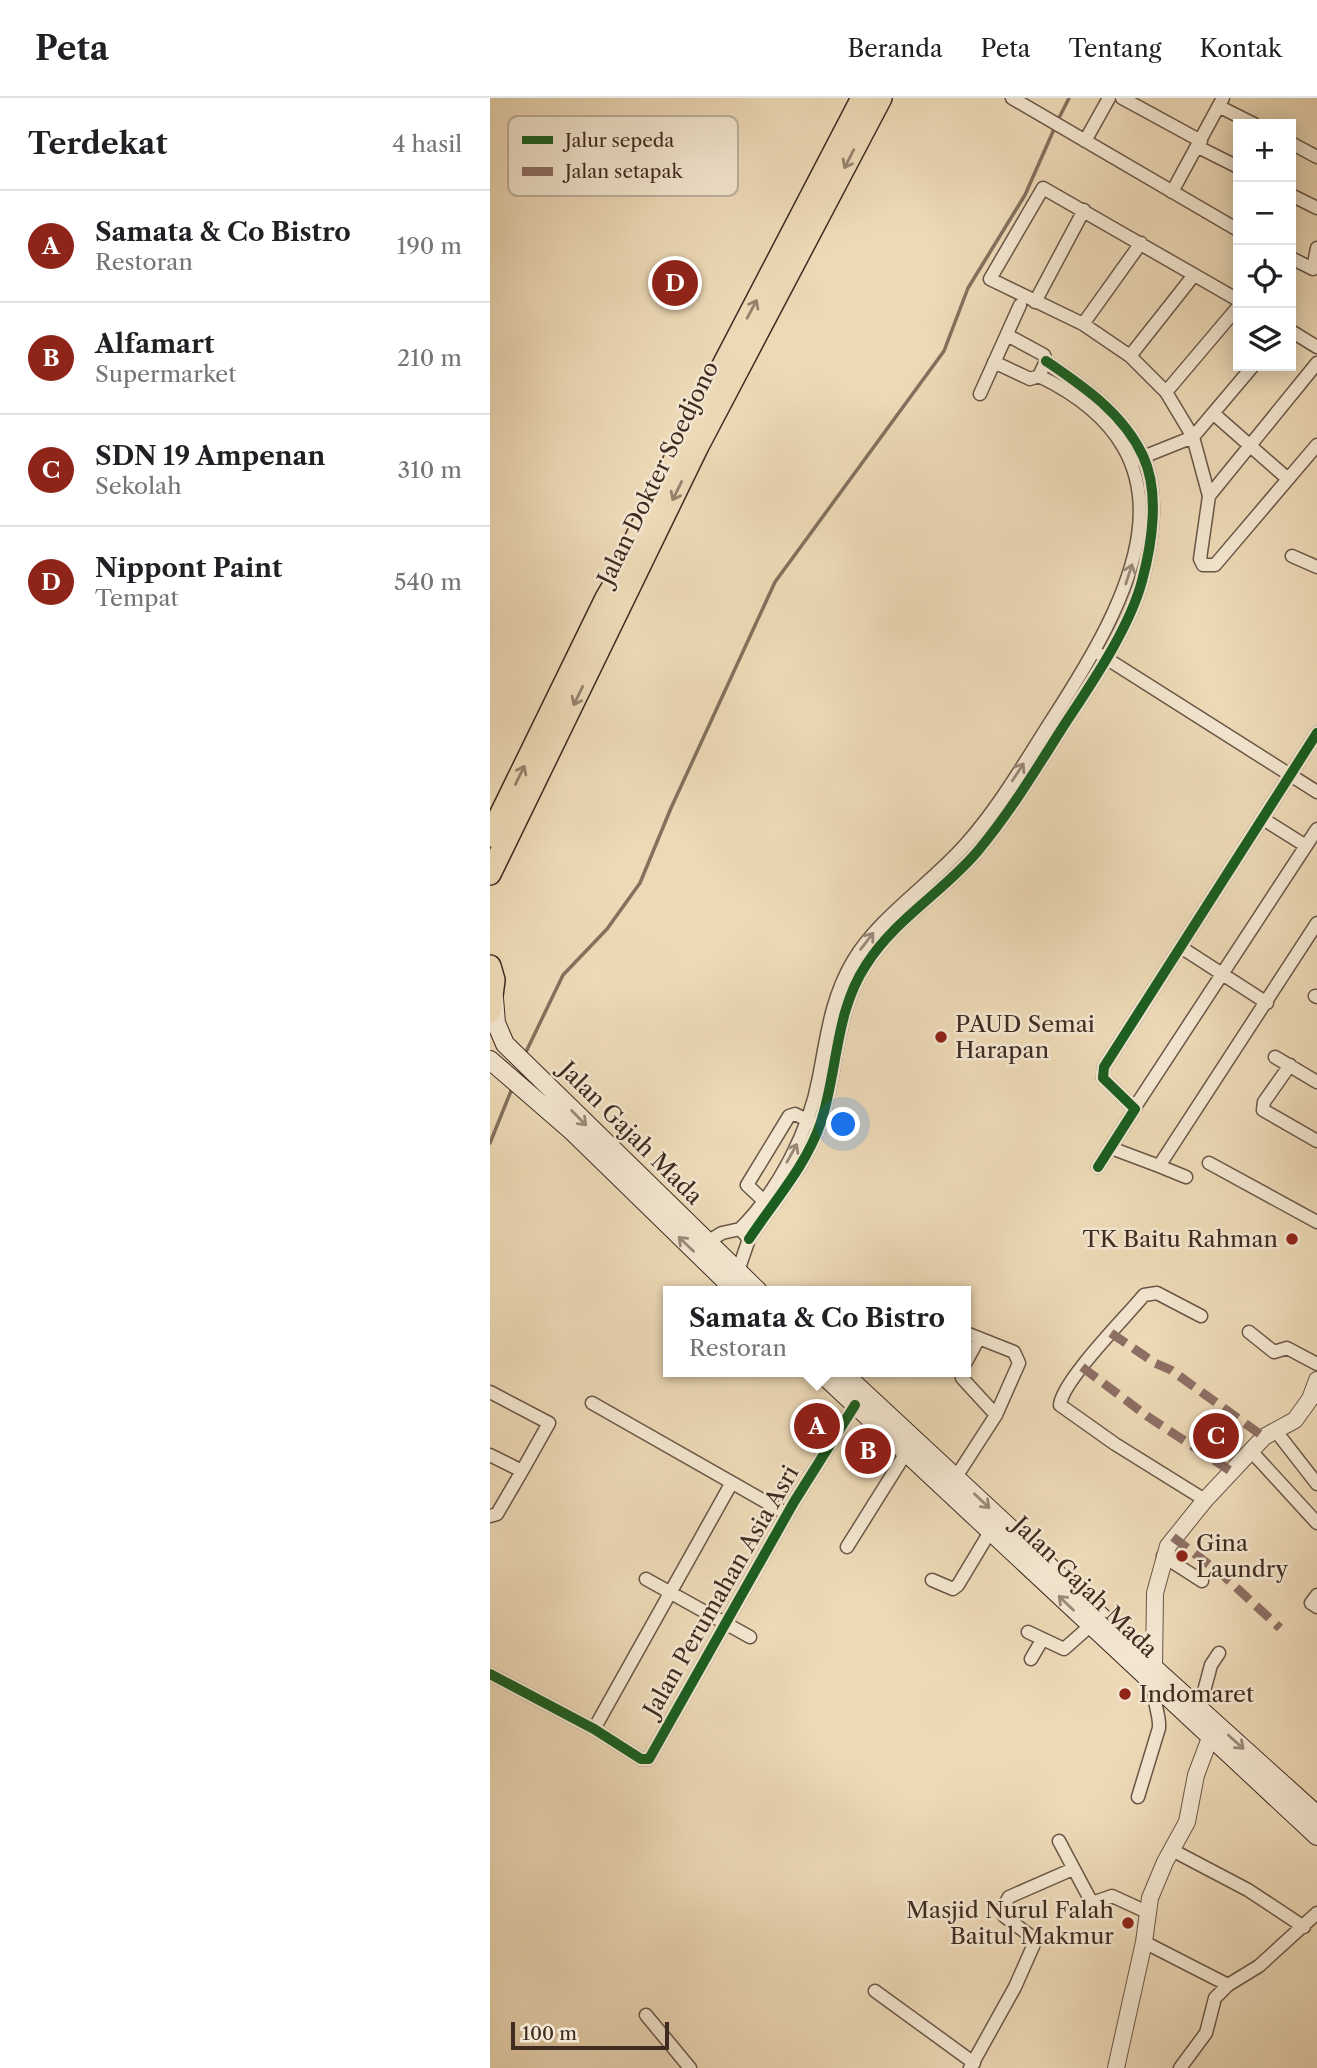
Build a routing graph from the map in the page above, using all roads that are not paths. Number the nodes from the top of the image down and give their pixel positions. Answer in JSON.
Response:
{"nodes":[{"id":1,"x":862,"y":98,"type":"edge"},
{"id":2,"x":881,"y":98,"type":"edge"},
{"id":3,"x":1013,"y":98,"type":"edge"},
{"id":4,"x":1109,"y":98,"type":"edge"},
{"id":5,"x":1122,"y":98,"type":"edge"},
{"id":6,"x":1222,"y":102,"type":"edge"},
{"id":7,"x":1247,"y":119,"type":"edge"},
{"id":8,"x":1085,"y":141,"type":"junction"},
{"id":9,"x":1200,"y":144,"type":"junction"},
{"id":10,"x":1296,"y":146,"type":"edge"},
{"id":11,"x":1317,"y":157,"type":"edge"},
{"id":12,"x":1233,"y":164,"type":"edge"},
{"id":13,"x":829,"y":181,"type":"junction"},
{"id":14,"x":1172,"y":192,"type":"junction"},
{"id":15,"x":1296,"y":198,"type":"edge"},
{"id":16,"x":1317,"y":208,"type":"edge"},
{"id":17,"x":1084,"y":210,"type":"junction"},
{"id":18,"x":1233,"y":227,"type":"edge"},
{"id":19,"x":1141,"y":243,"type":"junction"},
{"id":20,"x":1317,"y":248,"type":"edge"},
{"id":21,"x":1296,"y":260,"type":"edge"},
{"id":22,"x":1194,"y":275,"type":"junction"},
{"id":23,"x":1233,"y":297,"type":"edge"},
{"id":24,"x":1035,"y":302,"type":"junction"},
{"id":25,"x":1020,"y":305,"type":"dead end"},
{"id":26,"x":1237,"y":308,"type":"edge"},
{"id":27,"x":1083,"y":324,"type":"junction"},
{"id":28,"x":1296,"y":334,"type":"edge"},
{"id":29,"x":1007,"y":335,"type":"junction"},
{"id":30,"x":1317,"y":347,"type":"edge"},
{"id":31,"x":1130,"y":356,"type":"junction"},
{"id":32,"x":1046,"y":361,"type":"junction"},
{"id":33,"x":994,"y":362,"type":"junction"},
{"id":34,"x":1317,"y":363,"type":"edge"},
{"id":35,"x":1249,"y":371,"type":"edge"},
{"id":36,"x":1040,"y":376,"type":"junction"},
{"id":37,"x":1166,"y":393,"type":"junction"},
{"id":38,"x":980,"y":394,"type":"dead end"},
{"id":39,"x":1214,"y":414,"type":"junction"},
{"id":40,"x":1193,"y":437,"type":"junction"},
{"id":41,"x":690,"y":444,"type":"junction"},
{"id":42,"x":1317,"y":445,"type":"edge"},
{"id":43,"x":1251,"y":447,"type":"junction"},
{"id":44,"x":1137,"y":459,"type":"junction"},
{"id":45,"x":1288,"y":479,"type":"junction"},
{"id":46,"x":1209,"y":496,"type":"junction"},
{"id":47,"x":1292,"y":556,"type":"dead end"},
{"id":48,"x":1316,"y":562,"type":"edge"},
{"id":49,"x":1094,"y":651,"type":"junction"},
{"id":50,"x":1106,"y":658,"type":"junction"},
{"id":51,"x":1317,"y":733,"type":"edge"},
{"id":52,"x":1291,"y":774,"type":"junction"},
{"id":53,"x":1317,"y":792,"type":"edge"},
{"id":54,"x":994,"y":819,"type":"junction"},
{"id":55,"x":1263,"y":819,"type":"junction"},
{"id":56,"x":1317,"y":830,"type":"edge"},
{"id":57,"x":490,"y":836,"type":"edge"},
{"id":58,"x":1306,"y":846,"type":"junction"},
{"id":59,"x":490,"y":874,"type":"edge"},
{"id":60,"x":1317,"y":923,"type":"edge"},
{"id":61,"x":1182,"y":947,"type":"junction"},
{"id":62,"x":490,"y":966,"type":"edge"},
{"id":63,"x":1223,"y":974,"type":"junction"},
{"id":64,"x":1266,"y":1003,"type":"junction"},
{"id":65,"x":492,"y":1005,"type":"edge"},
{"id":66,"x":1275,"y":1057,"type":"dead end"},
{"id":67,"x":490,"y":1060,"type":"edge"},
{"id":68,"x":1290,"y":1065,"type":"junction"},
{"id":69,"x":1317,"y":1082,"type":"edge"},
{"id":70,"x":1135,"y":1107,"type":"junction"},
{"id":71,"x":813,"y":1123,"type":"junction"},
{"id":72,"x":1317,"y":1141,"type":"edge"},
{"id":73,"x":1111,"y":1148,"type":"junction"},
{"id":74,"x":1209,"y":1163,"type":"dead end"},
{"id":75,"x":760,"y":1164,"type":"junction"},
{"id":76,"x":1159,"y":1166,"type":"junction"},
{"id":77,"x":1098,"y":1167,"type":"dead end"},
{"id":78,"x":778,"y":1175,"type":"junction"},
{"id":79,"x":1186,"y":1177,"type":"dead end"},
{"id":80,"x":763,"y":1200,"type":"junction"},
{"id":81,"x":1317,"y":1222,"type":"edge"},
{"id":82,"x":745,"y":1234,"type":"junction"},
{"id":83,"x":707,"y":1242,"type":"junction"},
{"id":84,"x":725,"y":1267,"type":"junction"},
{"id":85,"x":734,"y":1286,"type":"edge"},
{"id":86,"x":751,"y":1286,"type":"edge"},
{"id":87,"x":1201,"y":1316,"type":"dead end"},
{"id":88,"x":1249,"y":1332,"type":"dead end"},
{"id":89,"x":971,"y":1335,"type":"edge"},
{"id":90,"x":979,"y":1338,"type":"junction"},
{"id":91,"x":971,"y":1353,"type":"edge"},
{"id":92,"x":1317,"y":1364,"type":"edge"},
{"id":93,"x":825,"y":1377,"type":"edge"},
{"id":94,"x":847,"y":1377,"type":"edge"},
{"id":95,"x":962,"y":1377,"type":"edge"},
{"id":96,"x":1317,"y":1380,"type":"edge"},
{"id":97,"x":490,"y":1392,"type":"edge"},
{"id":98,"x":592,"y":1403,"type":"dead end"},
{"id":99,"x":855,"y":1405,"type":"junction"},
{"id":100,"x":996,"y":1415,"type":"junction"},
{"id":101,"x":1275,"y":1430,"type":"junction"},
{"id":102,"x":915,"y":1439,"type":"junction"},
{"id":103,"x":1251,"y":1451,"type":"junction"},
{"id":104,"x":905,"y":1454,"type":"junction"},
{"id":105,"x":490,"y":1455,"type":"edge"},
{"id":106,"x":522,"y":1471,"type":"junction"},
{"id":107,"x":956,"y":1477,"type":"junction"},
{"id":108,"x":732,"y":1484,"type":"junction"},
{"id":109,"x":1317,"y":1484,"type":"edge"},
{"id":110,"x":1205,"y":1500,"type":"junction"},
{"id":111,"x":787,"y":1514,"type":"junction"},
{"id":112,"x":490,"y":1516,"type":"edge"},
{"id":113,"x":1317,"y":1523,"type":"edge"},
{"id":114,"x":991,"y":1530,"type":"junction"},
{"id":115,"x":847,"y":1547,"type":"dead end"},
{"id":116,"x":1163,"y":1556,"type":"junction"},
{"id":117,"x":646,"y":1578,"type":"dead end"},
{"id":118,"x":932,"y":1580,"type":"dead end"},
{"id":119,"x":1202,"y":1581,"type":"dead end"},
{"id":120,"x":672,"y":1592,"type":"junction"},
{"id":121,"x":1317,"y":1595,"type":"edge"},
{"id":122,"x":1317,"y":1607,"type":"edge"},
{"id":123,"x":724,"y":1624,"type":"junction"},
{"id":124,"x":1101,"y":1630,"type":"junction"},
{"id":125,"x":1028,"y":1632,"type":"dead end"},
{"id":126,"x":750,"y":1637,"type":"dead end"},
{"id":127,"x":1042,"y":1640,"type":"junction"},
{"id":128,"x":1219,"y":1653,"type":"dead end"},
{"id":129,"x":1031,"y":1659,"type":"dead end"},
{"id":130,"x":1154,"y":1668,"type":"junction"},
{"id":131,"x":490,"y":1674,"type":"edge"},
{"id":132,"x":1155,"y":1687,"type":"junction"},
{"id":133,"x":1199,"y":1710,"type":"junction"},
{"id":134,"x":594,"y":1729,"type":"junction"},
{"id":135,"x":1210,"y":1738,"type":"junction"},
{"id":136,"x":1265,"y":1781,"type":"junction"},
{"id":137,"x":1138,"y":1797,"type":"dead end"},
{"id":138,"x":1317,"y":1815,"type":"edge"},
{"id":139,"x":1317,"y":1836,"type":"edge"},
{"id":140,"x":1059,"y":1841,"type":"dead end"},
{"id":141,"x":1172,"y":1850,"type":"junction"},
{"id":142,"x":1067,"y":1871,"type":"junction"},
{"id":143,"x":1147,"y":1912,"type":"junction"},
{"id":144,"x":1317,"y":1913,"type":"edge"},
{"id":145,"x":1304,"y":1927,"type":"junction"},
{"id":146,"x":1144,"y":1941,"type":"junction"},
{"id":147,"x":1228,"y":1985,"type":"junction"},
{"id":148,"x":875,"y":1991,"type":"dead end"},
{"id":149,"x":646,"y":2015,"type":"dead end"},
{"id":150,"x":972,"y":2065,"type":"edge"},
{"id":151,"x":1117,"y":2067,"type":"edge"},
{"id":152,"x":690,"y":2068,"type":"edge"},
{"id":153,"x":1180,"y":2068,"type":"edge"}],
"edges":[{"from":1,"to":13,"type":"highway","name":"Jalan Dokter Soedjono"},
{"from":2,"to":13,"type":"highway","name":"Jalan Dokter Soedjono","one_way":true},
{"from":3,"to":8,"type":"street"},
{"from":4,"to":8,"type":"street"},
{"from":5,"to":9,"type":"street"},
{"from":6,"to":7,"type":"street"},
{"from":6,"to":9,"type":"street"},
{"from":8,"to":14,"type":"street"},
{"from":9,"to":12,"type":"street"},
{"from":9,"to":14,"type":"street"},
{"from":10,"to":11,"type":"street"},
{"from":13,"to":41,"type":"highway","name":"Jalan Dokter Soedjono"},
{"from":14,"to":18,"type":"street"},
{"from":15,"to":16,"type":"street"},
{"from":17,"to":19,"type":"street"},
{"from":17,"to":24,"type":"street"},
{"from":17,"to":24,"type":"street"},
{"from":19,"to":22,"type":"street"},
{"from":19,"to":27,"type":"street"},
{"from":20,"to":21,"type":"street"},
{"from":22,"to":23,"type":"street"},
{"from":22,"to":31,"type":"street"},
{"from":24,"to":27,"type":"street"},
{"from":25,"to":29,"type":"street"},
{"from":26,"to":37,"type":"street"},
{"from":27,"to":31,"type":"street"},
{"from":28,"to":30,"type":"street"},
{"from":29,"to":32,"type":"street"},
{"from":29,"to":33,"type":"street"},
{"from":31,"to":37,"type":"street"},
{"from":32,"to":36,"type":"street"},
{"from":32,"to":44,"type":"street"},
{"from":33,"to":36,"type":"street"},
{"from":33,"to":38,"type":"street"},
{"from":34,"to":43,"type":"street"},
{"from":35,"to":39,"type":"street"},
{"from":36,"to":44,"type":"street"},
{"from":37,"to":40,"type":"street"},
{"from":39,"to":40,"type":"street"},
{"from":39,"to":43,"type":"street"},
{"from":40,"to":44,"type":"street"},
{"from":40,"to":46,"type":"street"},
{"from":57,"to":41,"type":"highway","name":"Jalan Dokter Soedjono","one_way":true},
{"from":41,"to":59,"type":"highway","name":"Jalan Dokter Soedjono","one_way":true},
{"from":42,"to":45,"type":"street"},
{"from":43,"to":45,"type":"street"},
{"from":43,"to":46,"type":"street"},
{"from":49,"to":44,"type":"street","one_way":true},
{"from":44,"to":50,"type":"street"},
{"from":45,"to":46,"type":"street"},
{"from":47,"to":48,"type":"street"},
{"from":49,"to":50,"type":"street"},
{"from":54,"to":49,"type":"street","one_way":true},
{"from":50,"to":52,"type":"street"},
{"from":50,"to":54,"type":"street"},
{"from":51,"to":52,"type":"street"},
{"from":52,"to":53,"type":"street"},
{"from":52,"to":55,"type":"street"},
{"from":54,"to":71,"type":"street"},
{"from":55,"to":58,"type":"street"},
{"from":55,"to":61,"type":"street"},
{"from":56,"to":58,"type":"street"},
{"from":58,"to":63,"type":"street"},
{"from":60,"to":64,"type":"street"},
{"from":61,"to":63,"type":"street"},
{"from":61,"to":70,"type":"street"},
{"from":62,"to":65,"type":"highway"},
{"from":63,"to":64,"type":"street"},
{"from":63,"to":70,"type":"street"},
{"from":64,"to":76,"type":"street"},
{"from":65,"to":83,"type":"main road","name":"Jalan Gajah Mada","one_way":true},
{"from":66,"to":68,"type":"street"},
{"from":84,"to":67,"type":"main road","name":"Jalan Gajah Mada","one_way":true},
{"from":68,"to":69,"type":"street"},
{"from":68,"to":72,"type":"street"},
{"from":70,"to":73,"type":"street"},
{"from":71,"to":75,"type":"street"},
{"from":78,"to":71,"type":"street","one_way":true},
{"from":71,"to":82,"type":"street"},
{"from":73,"to":76,"type":"street"},
{"from":73,"to":77,"type":"street"},
{"from":74,"to":81,"type":"street"},
{"from":75,"to":78,"type":"street"},
{"from":75,"to":80,"type":"street"},
{"from":76,"to":79,"type":"street"},
{"from":78,"to":80,"type":"street"},
{"from":80,"to":82,"type":"street"},
{"from":82,"to":83,"type":"street"},
{"from":82,"to":84,"type":"street"},
{"from":83,"to":84,"type":"main road","name":"Jalan Gajah Mada"},
{"from":84,"to":85,"type":"main road","name":"Jalan Gajah Mada"},
{"from":84,"to":86,"type":"main road","name":"Jalan Gajah Mada"},
{"from":87,"to":110,"type":"street"},
{"from":88,"to":92,"type":"street"},
{"from":89,"to":90,"type":"street"},
{"from":90,"to":91,"type":"street"},
{"from":90,"to":100,"type":"street"},
{"from":93,"to":99,"type":"main road","name":"Jalan Gajah Mada"},
{"from":94,"to":102,"type":"main road","name":"Jalan Gajah Mada"},
{"from":95,"to":100,"type":"street"},
{"from":96,"to":101,"type":"street"},
{"from":97,"to":106,"type":"street"},
{"from":98,"to":108,"type":"street"},
{"from":99,"to":104,"type":"main road","name":"Jalan Gajah Mada"},
{"from":99,"to":111,"type":"street","name":"Jalan Perumahan Asia Asri"},
{"from":100,"to":107,"type":"street"},
{"from":101,"to":103,"type":"street"},
{"from":101,"to":109,"type":"street"},
{"from":102,"to":104,"type":"street"},
{"from":102,"to":107,"type":"main road","name":"Jalan Gajah Mada"},
{"from":103,"to":110,"type":"street"},
{"from":103,"to":113,"type":"street"},
{"from":104,"to":114,"type":"main road","name":"Jalan Gajah Mada"},
{"from":104,"to":115,"type":"street"},
{"from":105,"to":106,"type":"street"},
{"from":106,"to":112,"type":"street"},
{"from":107,"to":124,"type":"main road","name":"Jalan Gajah Mada","one_way":true},
{"from":108,"to":111,"type":"street"},
{"from":108,"to":120,"type":"street","name":"Jalan Perumahan Asia Asri"},
{"from":110,"to":116,"type":"street"},
{"from":111,"to":123,"type":"street","name":"Jalan Perumahan Asia Asri"},
{"from":114,"to":118,"type":"street"},
{"from":124,"to":114,"type":"main road","name":"Jalan Gajah Mada","one_way":true},
{"from":116,"to":119,"type":"street"},
{"from":116,"to":130,"type":"street"},
{"from":117,"to":120,"type":"street"},
{"from":120,"to":123,"type":"street"},
{"from":120,"to":134,"type":"street","name":"Jalan Perumahan Asia Asri"},
{"from":121,"to":122,"type":"street"},
{"from":123,"to":126,"type":"street"},
{"from":123,"to":134,"type":"street","name":"Jalan Perumahan Asia Asri"},
{"from":124,"to":127,"type":"street"},
{"from":124,"to":130,"type":"main road","name":"Jalan Gajah Mada"},
{"from":124,"to":132,"type":"main road","name":"Jalan Gajah Mada"},
{"from":125,"to":127,"type":"street"},
{"from":127,"to":129,"type":"street"},
{"from":128,"to":133,"type":"street"},
{"from":130,"to":133,"type":"main road","name":"Jalan Gajah Mada"},
{"from":131,"to":134,"type":"street"},
{"from":132,"to":135,"type":"main road","name":"Jalan Gajah Mada"},
{"from":132,"to":137,"type":"street"},
{"from":133,"to":136,"type":"main road","name":"Jalan Gajah Mada","one_way":true},
{"from":135,"to":136,"type":"main road","name":"Jalan Gajah Mada"},
{"from":135,"to":141,"type":"street"},
{"from":136,"to":138,"type":"main road","name":"Jalan Gajah Mada"},
{"from":136,"to":139,"type":"main road","name":"Jalan Gajah Mada"},
{"from":140,"to":142,"type":"street"},
{"from":141,"to":143,"type":"street"},
{"from":141,"to":145,"type":"street"},
{"from":142,"to":143,"type":"street"},
{"from":142,"to":150,"type":"street"},
{"from":143,"to":146,"type":"street"},
{"from":144,"to":145,"type":"street"},
{"from":145,"to":147,"type":"street"},
{"from":146,"to":147,"type":"street"},
{"from":146,"to":151,"type":"street"},
{"from":147,"to":153,"type":"street"},
{"from":148,"to":150,"type":"street"},
{"from":149,"to":152,"type":"street"}]}
